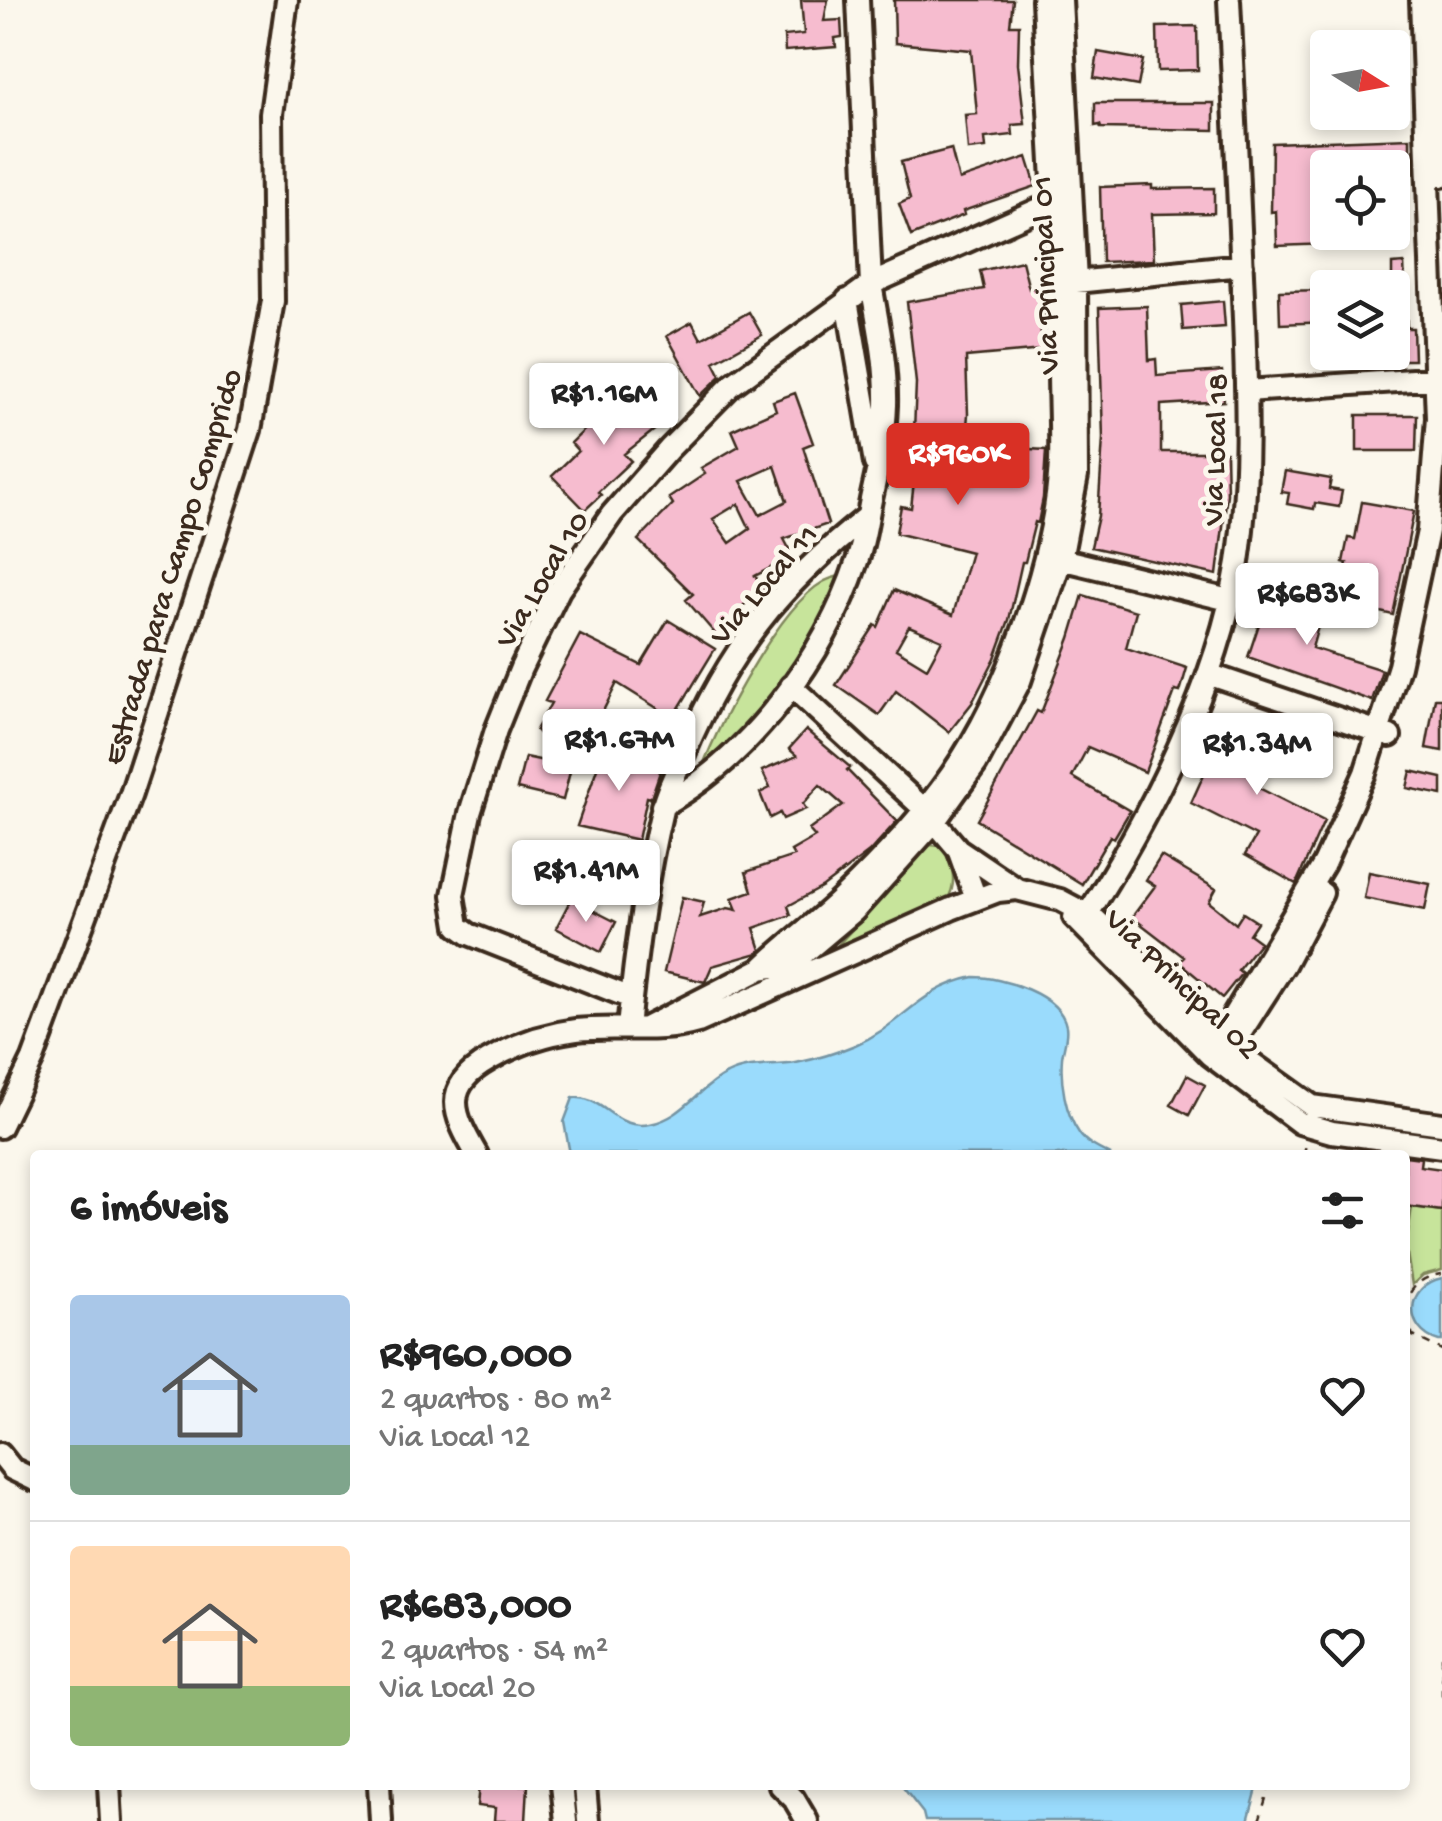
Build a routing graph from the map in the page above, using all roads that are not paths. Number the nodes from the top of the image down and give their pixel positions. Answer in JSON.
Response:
{"nodes":[{"id":1,"x":287,"y":0,"type":"edge"},
{"id":2,"x":858,"y":0,"type":"edge"},
{"id":3,"x":1042,"y":0,"type":"edge"},
{"id":4,"x":1061,"y":0,"type":"edge"},
{"id":5,"x":1228,"y":0,"type":"edge"},
{"id":6,"x":1421,"y":0,"type":"edge"},
{"id":7,"x":1436,"y":0,"type":"edge"},
{"id":8,"x":1442,"y":176,"type":"edge"},
{"id":9,"x":1062,"y":199,"type":"junction"},
{"id":10,"x":1242,"y":265,"type":"junction"},
{"id":11,"x":1067,"y":282,"type":"junction"},
{"id":12,"x":871,"y":284,"type":"junction"},
{"id":13,"x":848,"y":300,"type":"junction"},
{"id":14,"x":1439,"y":378,"type":"edge"},
{"id":15,"x":1246,"y":391,"type":"junction"},
{"id":16,"x":1439,"y":462,"type":"edge"},
{"id":17,"x":876,"y":474,"type":"junction"},
{"id":18,"x":868,"y":516,"type":"junction"},
{"id":19,"x":1442,"y":524,"type":"edge"},
{"id":20,"x":1053,"y":558,"type":"junction"},
{"id":21,"x":1228,"y":600,"type":"junction"},
{"id":22,"x":1208,"y":674,"type":"junction"},
{"id":23,"x":792,"y":686,"type":"junction"},
{"id":24,"x":1384,"y":733,"type":"junction"},
{"id":25,"x":662,"y":806,"type":"junction"},
{"id":26,"x":929,"y":815,"type":"junction"},
{"id":27,"x":958,"y":848,"type":"junction"},
{"id":28,"x":1017,"y":889,"type":"junction"},
{"id":29,"x":976,"y":899,"type":"junction"},
{"id":30,"x":1084,"y":919,"type":"junction"},
{"id":31,"x":631,"y":998,"type":"junction"},
{"id":32,"x":637,"y":1028,"type":"junction"},
{"id":33,"x":1221,"y":1051,"type":"junction"},
{"id":34,"x":1442,"y":1124,"type":"edge"},
{"id":35,"x":0,"y":1126,"type":"edge"},
{"id":36,"x":1442,"y":1147,"type":"edge"},
{"id":37,"x":474,"y":1150,"type":"edge"},
{"id":38,"x":0,"y":1454,"type":"edge"},
{"id":39,"x":30,"y":1478,"type":"edge"},
{"id":40,"x":109,"y":1790,"type":"edge"},
{"id":41,"x":379,"y":1790,"type":"edge"},
{"id":42,"x":563,"y":1790,"type":"edge"},
{"id":43,"x":585,"y":1790,"type":"edge"},
{"id":44,"x":785,"y":1790,"type":"edge"},
{"id":45,"x":112,"y":1821,"type":"edge"},
{"id":46,"x":381,"y":1821,"type":"edge"},
{"id":47,"x":566,"y":1821,"type":"edge"},
{"id":48,"x":588,"y":1821,"type":"edge"},
{"id":49,"x":806,"y":1821,"type":"edge"}],
"edges":[{"from":1,"to":35,"type":"street","name":"Estrada para Campo Comprido"},
{"from":2,"to":12,"type":"street"},
{"from":3,"to":9,"type":"street","name":"Via Principal 01"},
{"from":4,"to":9,"type":"street","name":"Via Principal 01"},
{"from":5,"to":10,"type":"street","name":"Via Local 18"},
{"from":6,"to":14,"type":"street"},
{"from":7,"to":8,"type":"street"},
{"from":9,"to":11,"type":"street","name":"Via Principal 01"},
{"from":9,"to":12,"type":"street","name":"Via Local 10"},
{"from":10,"to":11,"type":"street"},
{"from":10,"to":15,"type":"street","name":"Via Local 18"},
{"from":11,"to":20,"type":"street","name":"Via Principal 01"},
{"from":12,"to":13,"type":"street","name":"Via Local 10"},
{"from":12,"to":17,"type":"street"},
{"from":13,"to":17,"type":"street"},
{"from":13,"to":31,"type":"street","name":"Via Local 10"},
{"from":14,"to":15,"type":"street"},
{"from":14,"to":16,"type":"street"},
{"from":15,"to":21,"type":"street","name":"Via Local 18"},
{"from":16,"to":24,"type":"street"},
{"from":17,"to":18,"type":"street"},
{"from":18,"to":23,"type":"street"},
{"from":18,"to":25,"type":"street","name":"Via Local 11"},
{"from":19,"to":24,"type":"street"},
{"from":20,"to":21,"type":"street"},
{"from":20,"to":26,"type":"street","name":"Via Principal 01"},
{"from":21,"to":22,"type":"street","name":"Via Local 18"},
{"from":22,"to":24,"type":"street"},
{"from":22,"to":30,"type":"street","name":"Via Local 18"},
{"from":23,"to":25,"type":"street"},
{"from":23,"to":26,"type":"street"},
{"from":24,"to":33,"type":"street"},
{"from":25,"to":31,"type":"street","name":"Via Local 11"},
{"from":26,"to":27,"type":"street"},
{"from":26,"to":32,"type":"street","name":"Via Principal 01"},
{"from":27,"to":28,"type":"street"},
{"from":27,"to":29,"type":"street"},
{"from":28,"to":29,"type":"street","name":"Via Principal 02"},
{"from":28,"to":30,"type":"street","name":"Via Principal 02"},
{"from":29,"to":32,"type":"street","name":"Via Principal 02"},
{"from":30,"to":33,"type":"street","name":"Via Principal 02"},
{"from":31,"to":32,"type":"street","name":"Via Local 11"},
{"from":32,"to":37,"type":"street","name":"Via Principal 01"},
{"from":33,"to":34,"type":"street","name":"Via Principal 02"},
{"from":33,"to":36,"type":"street","name":"Via Principal 02"},
{"from":38,"to":39,"type":"street"},
{"from":40,"to":45,"type":"street"},
{"from":41,"to":46,"type":"street"},
{"from":42,"to":47,"type":"street"},
{"from":43,"to":48,"type":"street"},
{"from":44,"to":49,"type":"street"}]}
